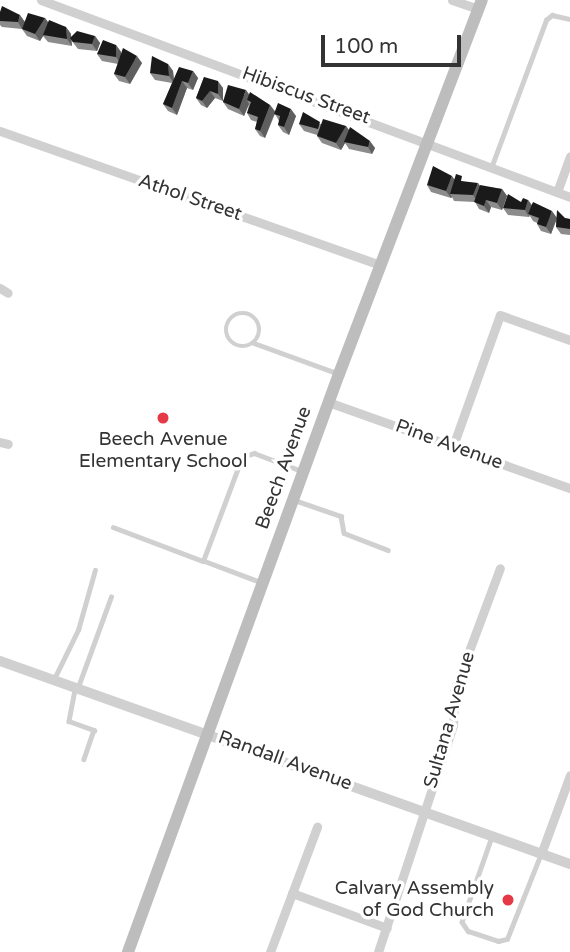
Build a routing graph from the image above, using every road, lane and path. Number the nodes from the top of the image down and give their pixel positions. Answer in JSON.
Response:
{"nodes":[{"id":1,"x":41,"y":0,"type":"edge"},
{"id":2,"x":452,"y":0,"type":"edge"},
{"id":3,"x":480,"y":5,"type":"edge"},
{"id":4,"x":570,"y":19,"type":"edge"},
{"id":5,"x":0,"y":131,"type":"edge"},
{"id":6,"x":427,"y":140,"type":"junction"},
{"id":7,"x":570,"y":156,"type":"edge"},
{"id":8,"x":491,"y":168,"type":"junction"},
{"id":9,"x":557,"y":192,"type":"junction"},
{"id":10,"x":570,"y":197,"type":"edge"},
{"id":11,"x":381,"y":265,"type":"junction"},
{"id":12,"x":570,"y":341,"type":"edge"},
{"id":13,"x":254,"y":343,"type":"junction"},
{"id":14,"x":339,"y":374,"type":"junction"},
{"id":15,"x":328,"y":402,"type":"junction"},
{"id":16,"x":453,"y":446,"type":"junction"},
{"id":17,"x":303,"y":471,"type":"junction"},
{"id":18,"x":570,"y":488,"type":"edge"},
{"id":19,"x":293,"y":500,"type":"junction"},
{"id":20,"x":113,"y":527,"type":"dead end"},
{"id":21,"x":388,"y":550,"type":"dead end"},
{"id":22,"x":203,"y":561,"type":"junction"},
{"id":23,"x":500,"y":568,"type":"dead end"},
{"id":24,"x":94,"y":570,"type":"dead end"},
{"id":25,"x":263,"y":583,"type":"junction"},
{"id":26,"x":111,"y":597,"type":"dead end"},
{"id":27,"x":0,"y":661,"type":"edge"},
{"id":28,"x":54,"y":679,"type":"junction"},
{"id":29,"x":77,"y":688,"type":"junction"},
{"id":30,"x":208,"y":733,"type":"junction"},
{"id":31,"x":83,"y":759,"type":"dead end"},
{"id":32,"x":570,"y":775,"type":"edge"},
{"id":33,"x":424,"y":811,"type":"junction"},
{"id":34,"x":317,"y":827,"type":"dead end"},
{"id":35,"x":492,"y":836,"type":"junction"},
{"id":36,"x":541,"y":854,"type":"junction"},
{"id":37,"x":570,"y":864,"type":"edge"},
{"id":38,"x":292,"y":893,"type":"junction"},
{"id":39,"x":387,"y":928,"type":"junction"},
{"id":40,"x":128,"y":952,"type":"edge"},
{"id":41,"x":270,"y":952,"type":"edge"},
{"id":42,"x":378,"y":952,"type":"edge"}],
"edges":[{"from":1,"to":6,"type":"street","name":"Hibiscus Street"},
{"from":2,"to":3,"type":"street"},
{"from":3,"to":6,"type":"main road","name":"Beech Avenue"},
{"from":4,"to":8,"type":"lane"},
{"from":5,"to":11,"type":"street","name":"Athol Street"},
{"from":6,"to":8,"type":"street","name":"Hibiscus Street"},
{"from":6,"to":11,"type":"main road","name":"Beech Avenue"},
{"from":7,"to":9,"type":"street"},
{"from":8,"to":9,"type":"street","name":"Hibiscus Street"},
{"from":9,"to":10,"type":"street","name":"Hibiscus Street"},
{"from":11,"to":14,"type":"main road","name":"Beech Avenue"},
{"from":12,"to":16,"type":"street"},
{"from":13,"to":13,"type":"lane"},
{"from":13,"to":14,"type":"lane"},
{"from":14,"to":15,"type":"main road","name":"Beech Avenue"},
{"from":15,"to":16,"type":"street","name":"Pine Avenue"},
{"from":15,"to":17,"type":"main road","name":"Beech Avenue"},
{"from":16,"to":18,"type":"street","name":"Pine Avenue"},
{"from":17,"to":19,"type":"main road","name":"Beech Avenue"},
{"from":17,"to":22,"type":"lane"},
{"from":19,"to":21,"type":"lane"},
{"from":19,"to":25,"type":"main road","name":"Beech Avenue"},
{"from":20,"to":22,"type":"lane"},
{"from":22,"to":25,"type":"lane"},
{"from":23,"to":33,"type":"street","name":"Sultana Avenue"},
{"from":24,"to":28,"type":"lane"},
{"from":25,"to":30,"type":"main road","name":"Beech Avenue"},
{"from":26,"to":29,"type":"lane"},
{"from":27,"to":28,"type":"street","name":"Randall Avenue"},
{"from":28,"to":29,"type":"street","name":"Randall Avenue"},
{"from":29,"to":30,"type":"street","name":"Randall Avenue"},
{"from":29,"to":31,"type":"lane"},
{"from":30,"to":33,"type":"street","name":"Randall Avenue"},
{"from":30,"to":40,"type":"main road","name":"Beech Avenue"},
{"from":32,"to":36,"type":"street"},
{"from":33,"to":35,"type":"street","name":"Randall Avenue"},
{"from":33,"to":39,"type":"street","name":"Sultana Avenue"},
{"from":34,"to":38,"type":"street"},
{"from":35,"to":36,"type":"street","name":"Randall Avenue"},
{"from":35,"to":36,"type":"lane"},
{"from":36,"to":37,"type":"street","name":"Randall Avenue"},
{"from":38,"to":39,"type":"street"},
{"from":38,"to":41,"type":"street"},
{"from":39,"to":42,"type":"street","name":"Sultana Avenue"}]}
